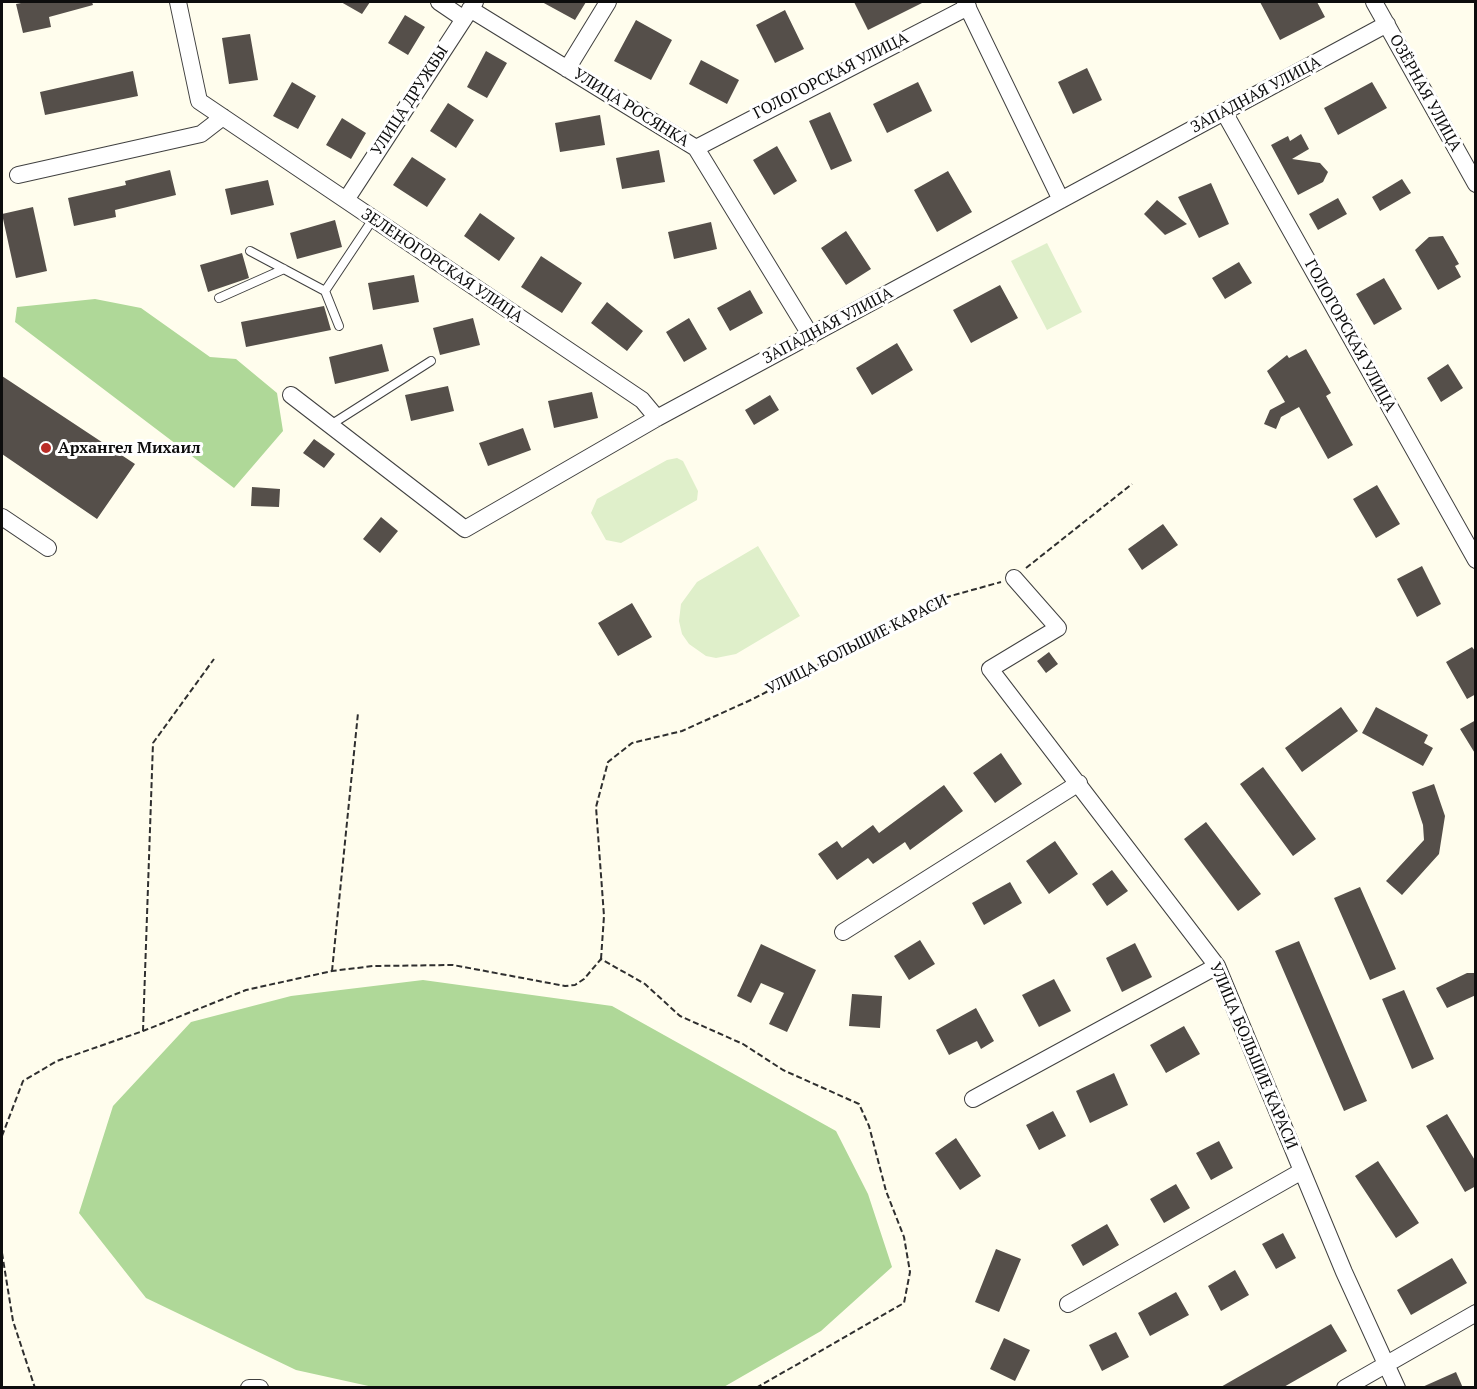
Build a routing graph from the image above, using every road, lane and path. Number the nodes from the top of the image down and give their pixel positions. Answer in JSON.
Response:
{"nodes":[{"id":1,"x":178,"y":2,"type":"edge"},
{"id":2,"x":439,"y":2,"type":"edge"},
{"id":3,"x":609,"y":2,"type":"edge"},
{"id":4,"x":1374,"y":2,"type":"edge"},
{"id":5,"x":967,"y":4,"type":"edge"},
{"id":6,"x":470,"y":10,"type":"edge"},
{"id":7,"x":1387,"y":24,"type":"junction"},
{"id":8,"x":567,"y":69,"type":"junction"},
{"id":9,"x":1224,"y":112,"type":"junction"},
{"id":10,"x":223,"y":117,"type":"junction"},
{"id":11,"x":696,"y":148,"type":"junction"},
{"id":12,"x":18,"y":175,"type":"dead end"},
{"id":13,"x":1476,"y":184,"type":"edge"},
{"id":14,"x":346,"y":200,"type":"junction"},
{"id":15,"x":1060,"y":200,"type":"junction"},
{"id":16,"x":373,"y":219,"type":"junction"},
{"id":17,"x":250,"y":251,"type":"dead end"},
{"id":18,"x":284,"y":269,"type":"junction"},
{"id":19,"x":325,"y":291,"type":"junction"},
{"id":20,"x":219,"y":298,"type":"dead end"},
{"id":21,"x":339,"y":326,"type":"dead end"},
{"id":22,"x":811,"y":336,"type":"junction"},
{"id":23,"x":431,"y":361,"type":"dead end"},
{"id":24,"x":291,"y":395,"type":"dead end"},
{"id":25,"x":657,"y":418,"type":"junction"},
{"id":26,"x":332,"y":424,"type":"junction"},
{"id":27,"x":1132,"y":484,"type":"dead end"},
{"id":28,"x":2,"y":517,"type":"edge"},
{"id":29,"x":48,"y":548,"type":"dead end"},
{"id":30,"x":1476,"y":560,"type":"edge"},
{"id":31,"x":1014,"y":578,"type":"junction"},
{"id":32,"x":214,"y":659,"type":"dead end"},
{"id":33,"x":358,"y":713,"type":"dead end"},
{"id":34,"x":1078,"y":783,"type":"junction"},
{"id":35,"x":843,"y":932,"type":"dead end"},
{"id":36,"x":601,"y":959,"type":"junction"},
{"id":37,"x":1217,"y":966,"type":"junction"},
{"id":38,"x":332,"y":971,"type":"junction"},
{"id":39,"x":143,"y":1031,"type":"junction"},
{"id":40,"x":973,"y":1099,"type":"dead end"},
{"id":41,"x":2,"y":1136,"type":"edge"},
{"id":42,"x":1302,"y":1171,"type":"junction"},
{"id":43,"x":2,"y":1253,"type":"edge"},
{"id":44,"x":1068,"y":1304,"type":"dead end"},
{"id":45,"x":1476,"y":1313,"type":"edge"},
{"id":46,"x":1385,"y":1364,"type":"junction"},
{"id":47,"x":35,"y":1388,"type":"edge"},
{"id":48,"x":249,"y":1388,"type":"edge"},
{"id":49,"x":260,"y":1388,"type":"edge"},
{"id":50,"x":756,"y":1388,"type":"edge"},
{"id":51,"x":1345,"y":1388,"type":"edge"},
{"id":52,"x":1397,"y":1388,"type":"edge"}],
"edges":[{"from":1,"to":10,"type":"street","name":"ЗЕЛЕНОГОРСКАЯ УЛИЦА"},
{"from":2,"to":6,"type":"street","name":"УЛИЦА РОСЯНКА"},
{"from":3,"to":8,"type":"street"},
{"from":4,"to":7,"type":"street","name":"ОЗЁРНАЯ УЛИЦА"},
{"from":5,"to":11,"type":"street","name":"ГОЛОГОРСКАЯ УЛИЦА"},
{"from":5,"to":15,"type":"street","name":"ГОЛОГОРСКАЯ УЛИЦА"},
{"from":6,"to":8,"type":"street","name":"УЛИЦА РОСЯНКА"},
{"from":6,"to":14,"type":"street","name":"УЛИЦА ДРУЖБЫ"},
{"from":7,"to":9,"type":"street","name":"ЗАПАДНАЯ УЛИЦА"},
{"from":7,"to":13,"type":"street","name":"ОЗЁРНАЯ УЛИЦА"},
{"from":8,"to":11,"type":"street","name":"УЛИЦА РОСЯНКА"},
{"from":9,"to":15,"type":"street","name":"ЗАПАДНАЯ УЛИЦА"},
{"from":9,"to":30,"type":"street","name":"ГОЛОГОРСКАЯ УЛИЦА"},
{"from":10,"to":12,"type":"street"},
{"from":10,"to":14,"type":"street","name":"ЗЕЛЕНОГОРСКАЯ УЛИЦА"},
{"from":11,"to":22,"type":"street","name":"УЛИЦА РОСЯНКА"},
{"from":14,"to":16,"type":"street","name":"ЗЕЛЕНОГОРСКАЯ УЛИЦА"},
{"from":15,"to":22,"type":"street","name":"ЗАПАДНАЯ УЛИЦА"},
{"from":16,"to":19,"type":"lane"},
{"from":16,"to":25,"type":"street","name":"ЗЕЛЕНОГОРСКАЯ УЛИЦА"},
{"from":17,"to":18,"type":"lane"},
{"from":18,"to":19,"type":"lane"},
{"from":18,"to":20,"type":"lane"},
{"from":19,"to":21,"type":"lane"},
{"from":22,"to":25,"type":"street","name":"ЗАПАДНАЯ УЛИЦА"},
{"from":23,"to":26,"type":"lane"},
{"from":24,"to":26,"type":"street","name":"ЗАПАДНАЯ УЛИЦА"},
{"from":25,"to":26,"type":"street","name":"ЗАПАДНАЯ УЛИЦА"},
{"from":27,"to":31,"type":"path","name":"УЛИЦА БОЛЬШИЕ КАРАСИ"},
{"from":28,"to":29,"type":"street"},
{"from":31,"to":34,"type":"street","name":"УЛИЦА БОЛЬШИЕ КАРАСИ"},
{"from":31,"to":36,"type":"path","name":"УЛИЦА БОЛЬШИЕ КАРАСИ"},
{"from":32,"to":39,"type":"path"},
{"from":33,"to":38,"type":"path"},
{"from":34,"to":35,"type":"street"},
{"from":34,"to":37,"type":"street","name":"УЛИЦА БОЛЬШИЕ КАРАСИ"},
{"from":36,"to":38,"type":"path"},
{"from":36,"to":50,"type":"path"},
{"from":37,"to":40,"type":"street"},
{"from":37,"to":42,"type":"street","name":"УЛИЦА БОЛЬШИЕ КАРАСИ"},
{"from":38,"to":39,"type":"path"},
{"from":39,"to":41,"type":"path"},
{"from":42,"to":44,"type":"street"},
{"from":42,"to":46,"type":"street","name":"УЛИЦА БОЛЬШИЕ КАРАСИ"},
{"from":43,"to":47,"type":"path"},
{"from":45,"to":46,"type":"street"},
{"from":46,"to":51,"type":"street"},
{"from":46,"to":52,"type":"street","name":"УЛИЦА БОЛЬШИЕ КАРАСИ"},
{"from":48,"to":49,"type":"street"}]}
